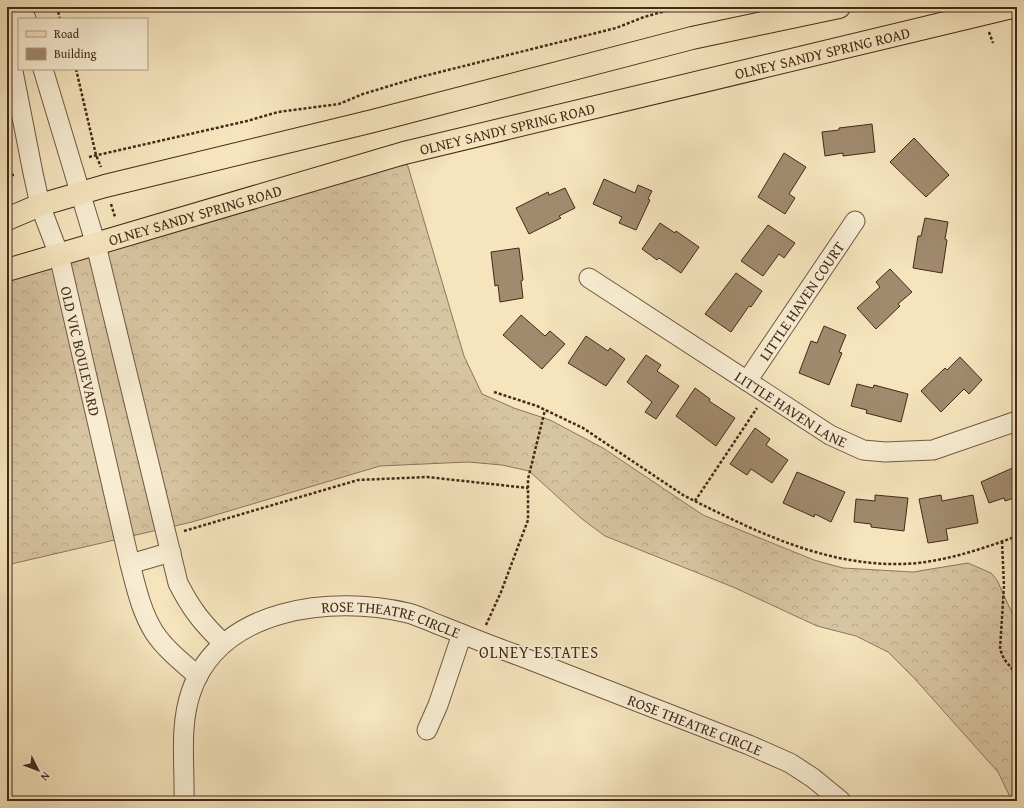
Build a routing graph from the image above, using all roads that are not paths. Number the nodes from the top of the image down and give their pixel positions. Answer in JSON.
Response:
{"nodes":[{"id":1,"x":8,"y":7,"type":"edge"},
{"id":2,"x":21,"y":7,"type":"edge"},
{"id":3,"x":839,"y":7,"type":"edge"},
{"id":4,"x":1012,"y":7,"type":"edge"},
{"id":5,"x":26,"y":18,"type":"edge"},
{"id":6,"x":43,"y":70,"type":"edge"},
{"id":7,"x":81,"y":193,"type":"junction"},
{"id":8,"x":40,"y":206,"type":"junction"},
{"id":9,"x":7,"y":219,"type":"edge"},
{"id":10,"x":855,"y":221,"type":"dead end"},
{"id":11,"x":96,"y":245,"type":"junction"},
{"id":12,"x":59,"y":255,"type":"junction"},
{"id":13,"x":7,"y":270,"type":"edge"},
{"id":14,"x":589,"y":278,"type":"dead end"},
{"id":15,"x":747,"y":381,"type":"junction"},
{"id":16,"x":1017,"y":421,"type":"edge"},
{"id":17,"x":169,"y":544,"type":"junction"},
{"id":18,"x":130,"y":564,"type":"junction"},
{"id":19,"x":470,"y":637,"type":"junction"},
{"id":20,"x":223,"y":643,"type":"junction"},
{"id":21,"x":198,"y":676,"type":"junction"},
{"id":22,"x":427,"y":730,"type":"dead end"},
{"id":23,"x":184,"y":801,"type":"edge"},
{"id":24,"x":841,"y":801,"type":"edge"}],
"edges":[{"from":1,"to":8,"type":"street","name":"OLD VIC BOULEVARD"},
{"from":2,"to":5,"type":"street"},
{"from":3,"to":7,"type":"main road"},
{"from":4,"to":11,"type":"main road","name":"OLNEY SANDY SPRING ROAD"},
{"from":6,"to":7,"type":"street"},
{"from":7,"to":8,"type":"main road"},
{"from":7,"to":11,"type":"street"},
{"from":8,"to":9,"type":"main road"},
{"from":8,"to":12,"type":"street","name":"OLD VIC BOULEVARD"},
{"from":10,"to":15,"type":"street","name":"LITTLE HAVEN COURT"},
{"from":11,"to":12,"type":"main road","name":"OLNEY SANDY SPRING ROAD"},
{"from":11,"to":17,"type":"street"},
{"from":12,"to":13,"type":"main road","name":"OLNEY SANDY SPRING ROAD"},
{"from":12,"to":18,"type":"street","name":"OLD VIC BOULEVARD"},
{"from":14,"to":15,"type":"street","name":"LITTLE HAVEN LANE"},
{"from":15,"to":16,"type":"street","name":"LITTLE HAVEN LANE"},
{"from":17,"to":18,"type":"street"},
{"from":17,"to":20,"type":"street"},
{"from":18,"to":21,"type":"street","name":"OLD VIC BOULEVARD"},
{"from":19,"to":20,"type":"street","name":"ROSE THEATRE CIRCLE"},
{"from":19,"to":22,"type":"street"},
{"from":19,"to":24,"type":"street","name":"ROSE THEATRE CIRCLE"},
{"from":20,"to":21,"type":"street","name":"ROSE THEATRE CIRCLE"},
{"from":21,"to":23,"type":"street","name":"ROSE THEATRE CIRCLE"}]}
